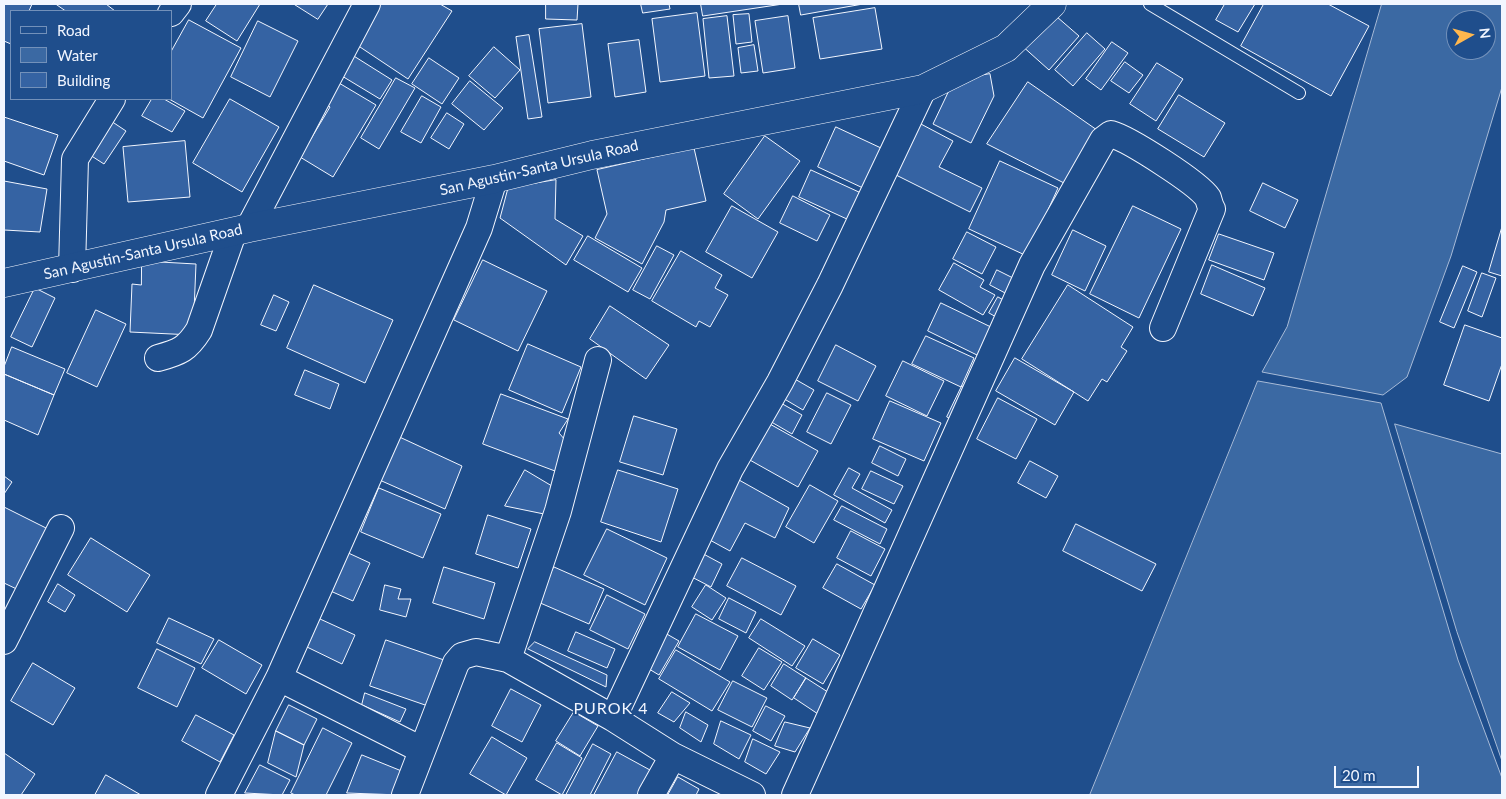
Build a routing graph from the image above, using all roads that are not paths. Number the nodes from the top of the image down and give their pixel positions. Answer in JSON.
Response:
{"nodes":[{"id":1,"x":367,"y":4,"type":"edge"},
{"id":2,"x":1052,"y":4,"type":"edge"},
{"id":3,"x":1150,"y":4,"type":"edge"},
{"id":4,"x":922,"y":89,"type":"junction"},
{"id":5,"x":1299,"y":93,"type":"dead end"},
{"id":6,"x":111,"y":100,"type":"edge"},
{"id":7,"x":494,"y":179,"type":"junction"},
{"id":8,"x":241,"y":230,"type":"junction"},
{"id":9,"x":72,"y":269,"type":"junction"},
{"id":10,"x":4,"y":283,"type":"edge"},
{"id":11,"x":1163,"y":328,"type":"dead end"},
{"id":12,"x":158,"y":358,"type":"dead end"},
{"id":13,"x":598,"y":360,"type":"dead end"},
{"id":14,"x":61,"y":528,"type":"dead end"},
{"id":15,"x":4,"y":641,"type":"edge"},
{"id":16,"x":508,"y":659,"type":"junction"},
{"id":17,"x":280,"y":678,"type":"junction"},
{"id":18,"x":613,"y":718,"type":"junction"},
{"id":19,"x":422,"y":750,"type":"junction"},
{"id":20,"x":673,"y":756,"type":"junction"},
{"id":21,"x":219,"y":795,"type":"edge"},
{"id":22,"x":405,"y":795,"type":"edge"},
{"id":23,"x":651,"y":795,"type":"edge"},
{"id":24,"x":752,"y":795,"type":"edge"},
{"id":25,"x":795,"y":795,"type":"edge"}],
"edges":[{"from":1,"to":8,"type":"street"},
{"from":2,"to":4,"type":"street","name":"San Agustin-Santa Ursula Road"},
{"from":3,"to":5,"type":"lane"},
{"from":4,"to":7,"type":"street","name":"San Agustin-Santa Ursula Road"},
{"from":4,"to":18,"type":"street"},
{"from":6,"to":9,"type":"street"},
{"from":7,"to":8,"type":"street","name":"San Agustin-Santa Ursula Road"},
{"from":7,"to":17,"type":"street"},
{"from":8,"to":9,"type":"street","name":"San Agustin-Santa Ursula Road"},
{"from":8,"to":12,"type":"street"},
{"from":9,"to":10,"type":"street","name":"San Agustin-Santa Ursula Road"},
{"from":11,"to":25,"type":"street"},
{"from":13,"to":16,"type":"street"},
{"from":14,"to":15,"type":"street"},
{"from":16,"to":18,"type":"street"},
{"from":16,"to":19,"type":"street"},
{"from":17,"to":19,"type":"street"},
{"from":17,"to":21,"type":"street"},
{"from":18,"to":20,"type":"street"},
{"from":19,"to":22,"type":"street"},
{"from":20,"to":23,"type":"street"},
{"from":20,"to":24,"type":"street"}]}
